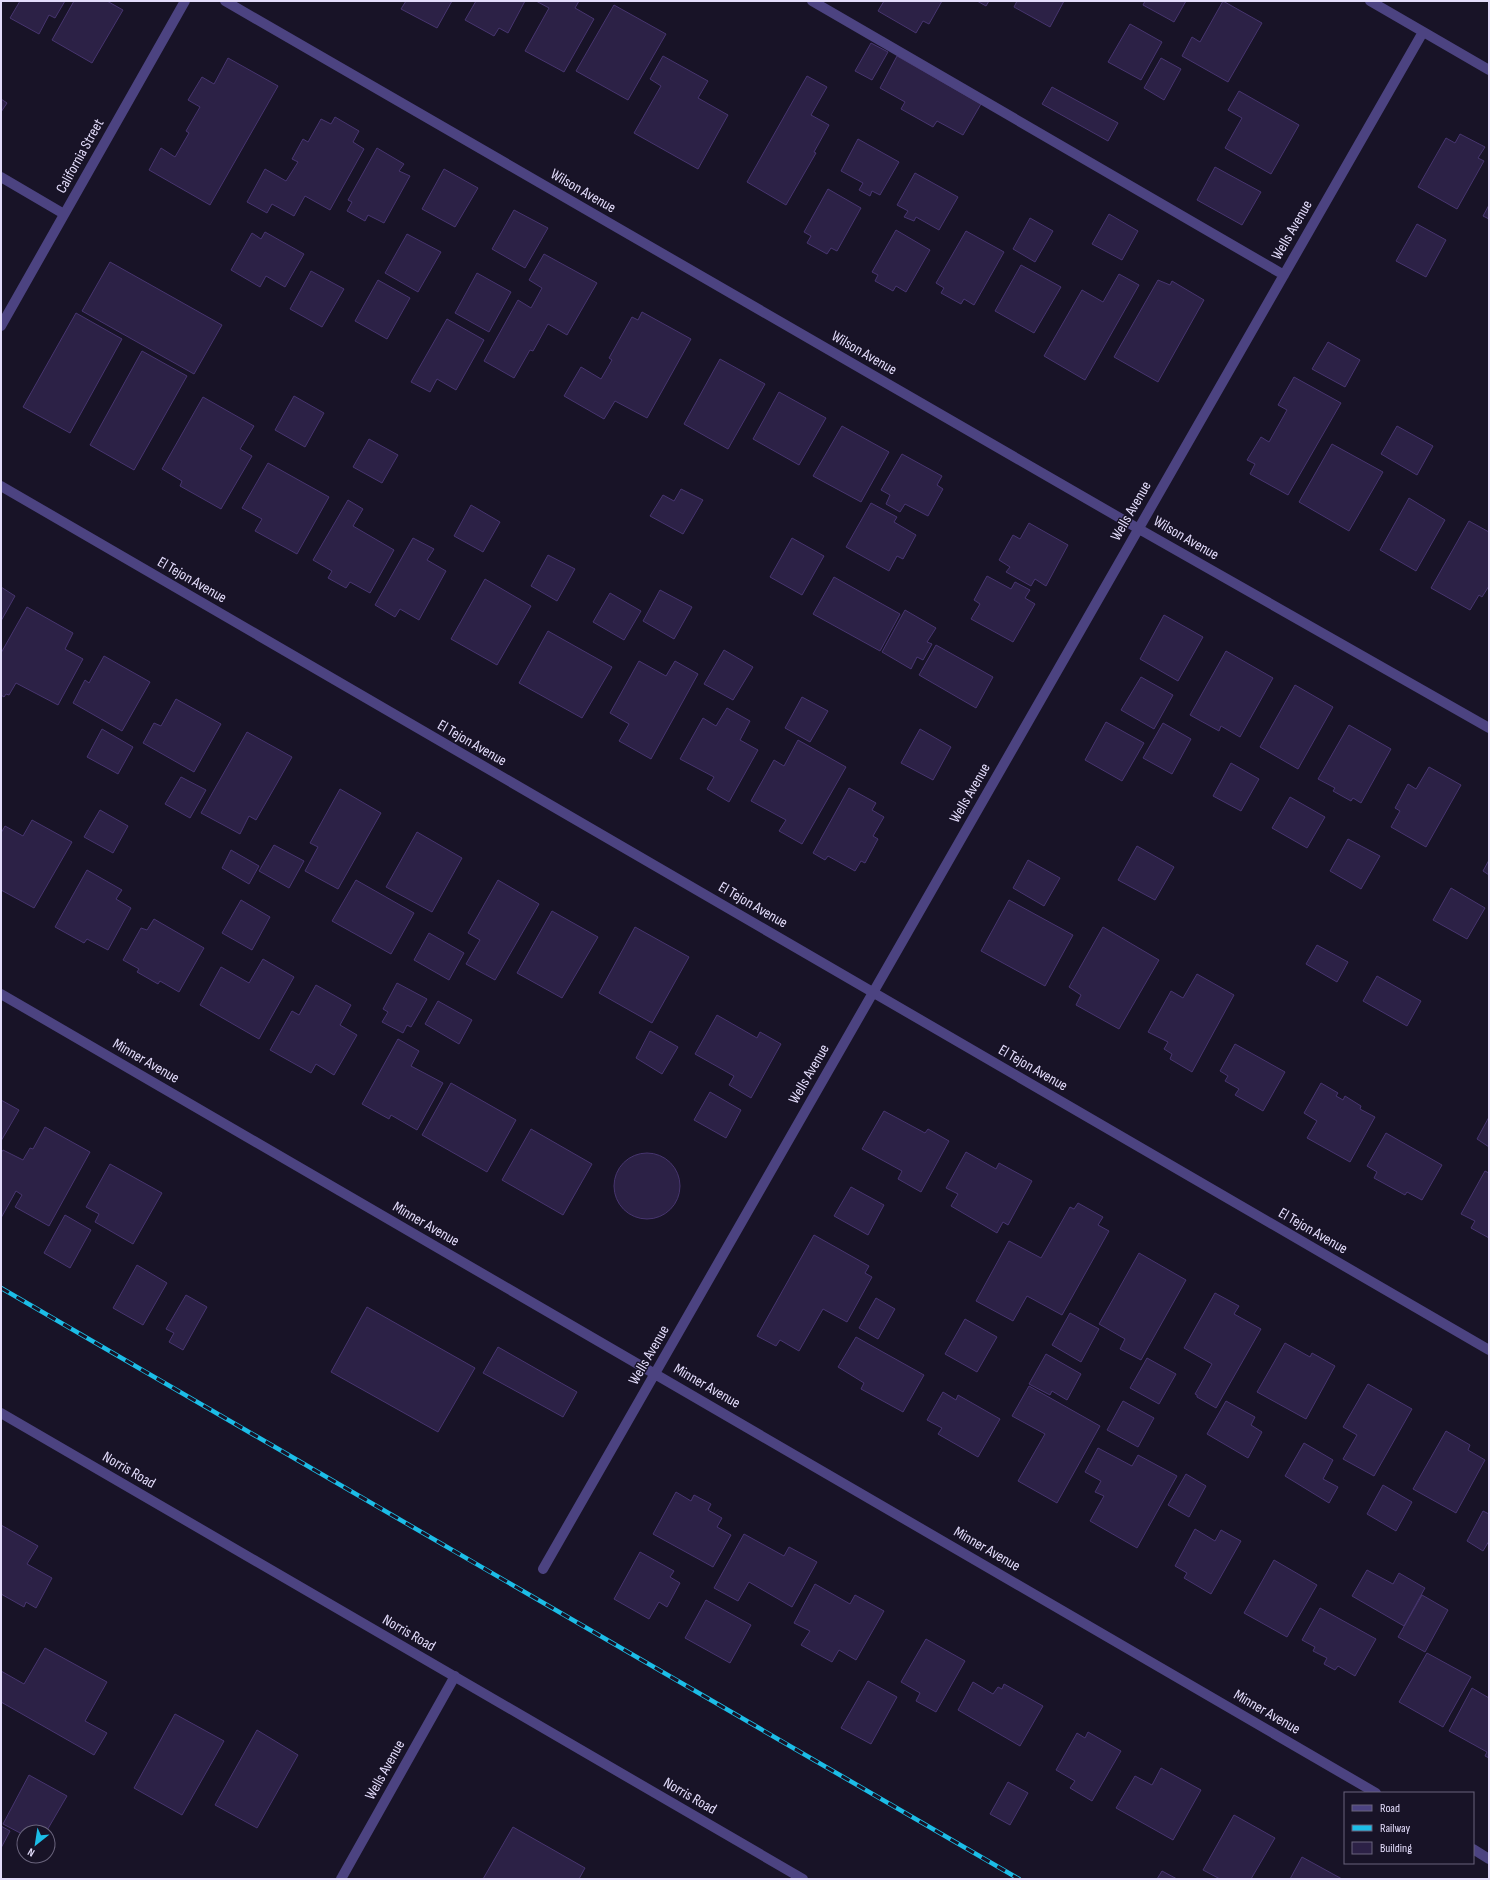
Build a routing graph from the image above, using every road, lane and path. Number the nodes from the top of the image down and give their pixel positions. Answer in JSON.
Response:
{"nodes":[{"id":1,"x":185,"y":1,"type":"edge"},
{"id":2,"x":225,"y":1,"type":"edge"},
{"id":3,"x":812,"y":1,"type":"edge"},
{"id":4,"x":1370,"y":1,"type":"edge"},
{"id":5,"x":1423,"y":32,"type":"junction"},
{"id":6,"x":1489,"y":70,"type":"edge"},
{"id":7,"x":1,"y":177,"type":"edge"},
{"id":8,"x":64,"y":214,"type":"junction"},
{"id":9,"x":1284,"y":275,"type":"junction"},
{"id":10,"x":1,"y":326,"type":"edge"},
{"id":11,"x":1,"y":486,"type":"edge"},
{"id":12,"x":1139,"y":529,"type":"junction"},
{"id":13,"x":1489,"y":728,"type":"edge"},
{"id":14,"x":873,"y":992,"type":"junction"},
{"id":15,"x":1,"y":994,"type":"edge"},
{"id":16,"x":1489,"y":1350,"type":"edge"},
{"id":17,"x":655,"y":1374,"type":"junction"},
{"id":18,"x":1,"y":1412,"type":"edge"},
{"id":19,"x":544,"y":1569,"type":"dead end"},
{"id":20,"x":455,"y":1676,"type":"junction"},
{"id":21,"x":1374,"y":1792,"type":"edge"},
{"id":22,"x":1474,"y":1851,"type":"edge"},
{"id":23,"x":1489,"y":1859,"type":"edge"},
{"id":24,"x":341,"y":1879,"type":"edge"},
{"id":25,"x":803,"y":1879,"type":"edge"}],
"edges":[{"from":1,"to":8,"type":"street","name":"California Street"},
{"from":2,"to":12,"type":"street","name":"Wilson Avenue"},
{"from":3,"to":9,"type":"street"},
{"from":4,"to":5,"type":"street"},
{"from":5,"to":6,"type":"street"},
{"from":5,"to":9,"type":"street","name":"Wells Avenue"},
{"from":7,"to":8,"type":"street"},
{"from":8,"to":10,"type":"street","name":"California Street"},
{"from":9,"to":12,"type":"street","name":"Wells Avenue"},
{"from":11,"to":14,"type":"street","name":"El Tejon Avenue"},
{"from":12,"to":13,"type":"street","name":"Wilson Avenue"},
{"from":12,"to":14,"type":"street","name":"Wells Avenue"},
{"from":14,"to":16,"type":"street","name":"El Tejon Avenue"},
{"from":14,"to":17,"type":"street","name":"Wells Avenue"},
{"from":15,"to":17,"type":"street","name":"Minner Avenue"},
{"from":17,"to":19,"type":"street","name":"Wells Avenue"},
{"from":17,"to":21,"type":"street","name":"Minner Avenue"},
{"from":18,"to":20,"type":"street","name":"Norris Road"},
{"from":20,"to":24,"type":"street","name":"Wells Avenue"},
{"from":20,"to":25,"type":"street","name":"Norris Road"},
{"from":22,"to":23,"type":"street"}]}
